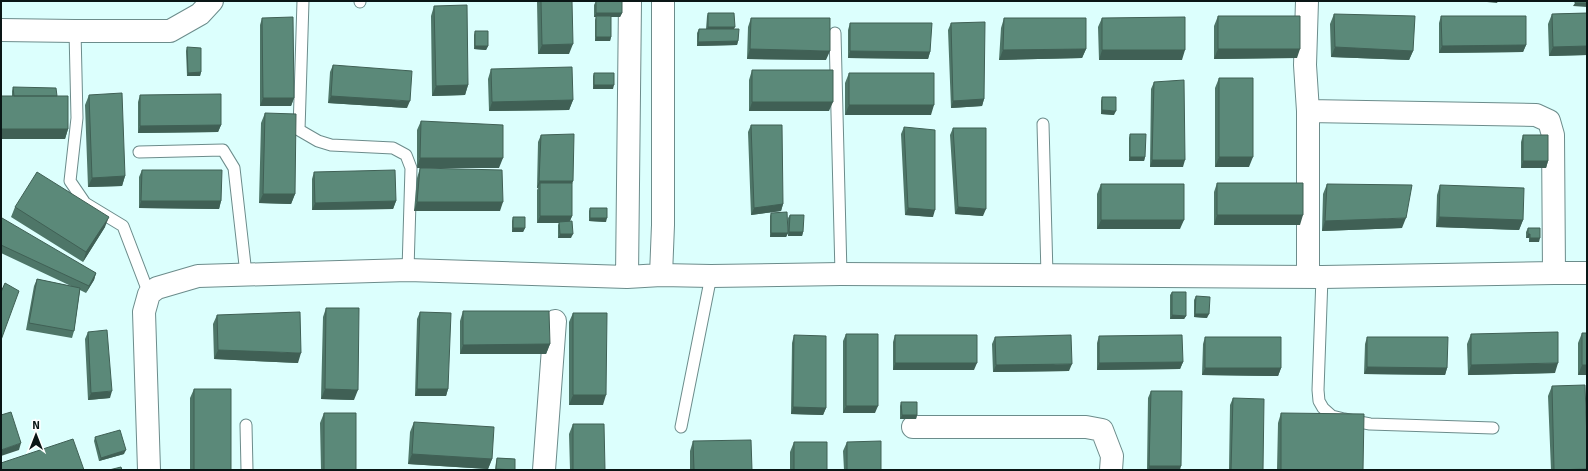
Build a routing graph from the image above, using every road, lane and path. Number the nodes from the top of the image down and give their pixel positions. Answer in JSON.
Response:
{"nodes":[{"id":1,"x":212,"y":1,"type":"edge"},
{"id":2,"x":303,"y":1,"type":"edge"},
{"id":3,"x":630,"y":1,"type":"edge"},
{"id":4,"x":663,"y":1,"type":"edge"},
{"id":5,"x":1307,"y":1,"type":"edge"},
{"id":6,"x":1,"y":30,"type":"edge"},
{"id":7,"x":75,"y":31,"type":"junction"},
{"id":8,"x":835,"y":33,"type":"dead end"},
{"id":9,"x":1308,"y":111,"type":"junction"},
{"id":10,"x":1043,"y":124,"type":"dead end"},
{"id":11,"x":139,"y":152,"type":"dead end"},
{"id":12,"x":408,"y":270,"type":"junction"},
{"id":13,"x":1554,"y":273,"type":"junction"},
{"id":14,"x":1587,"y":273,"type":"edge"},
{"id":15,"x":246,"y":274,"type":"junction"},
{"id":16,"x":841,"y":274,"type":"junction"},
{"id":17,"x":661,"y":275,"type":"junction"},
{"id":18,"x":1047,"y":275,"type":"junction"},
{"id":19,"x":627,"y":276,"type":"junction"},
{"id":20,"x":711,"y":276,"type":"junction"},
{"id":21,"x":1315,"y":277,"type":"junction"},
{"id":22,"x":148,"y":294,"type":"junction"},
{"id":23,"x":554,"y":321,"type":"dead end"},
{"id":24,"x":246,"y":426,"type":"dead end"},
{"id":25,"x":681,"y":427,"type":"dead end"},
{"id":26,"x":913,"y":427,"type":"dead end"},
{"id":27,"x":1493,"y":428,"type":"dead end"},
{"id":28,"x":149,"y":470,"type":"edge"},
{"id":29,"x":247,"y":470,"type":"edge"},
{"id":30,"x":544,"y":470,"type":"edge"},
{"id":31,"x":1111,"y":470,"type":"edge"}],
"edges":[{"from":1,"to":7,"type":"street"},
{"from":2,"to":12,"type":"lane"},
{"from":3,"to":19,"type":"street"},
{"from":4,"to":17,"type":"street"},
{"from":5,"to":9,"type":"street"},
{"from":6,"to":7,"type":"street"},
{"from":7,"to":22,"type":"lane"},
{"from":8,"to":16,"type":"lane"},
{"from":9,"to":13,"type":"street"},
{"from":9,"to":21,"type":"street"},
{"from":10,"to":18,"type":"lane"},
{"from":11,"to":15,"type":"lane"},
{"from":12,"to":15,"type":"street"},
{"from":12,"to":19,"type":"street"},
{"from":13,"to":14,"type":"street"},
{"from":13,"to":21,"type":"street"},
{"from":15,"to":22,"type":"street"},
{"from":16,"to":18,"type":"street"},
{"from":16,"to":20,"type":"street"},
{"from":17,"to":19,"type":"street"},
{"from":17,"to":20,"type":"street"},
{"from":18,"to":21,"type":"street"},
{"from":20,"to":25,"type":"lane"},
{"from":21,"to":27,"type":"lane"},
{"from":22,"to":28,"type":"street"},
{"from":23,"to":30,"type":"street"},
{"from":24,"to":29,"type":"lane"},
{"from":26,"to":31,"type":"street"}]}
